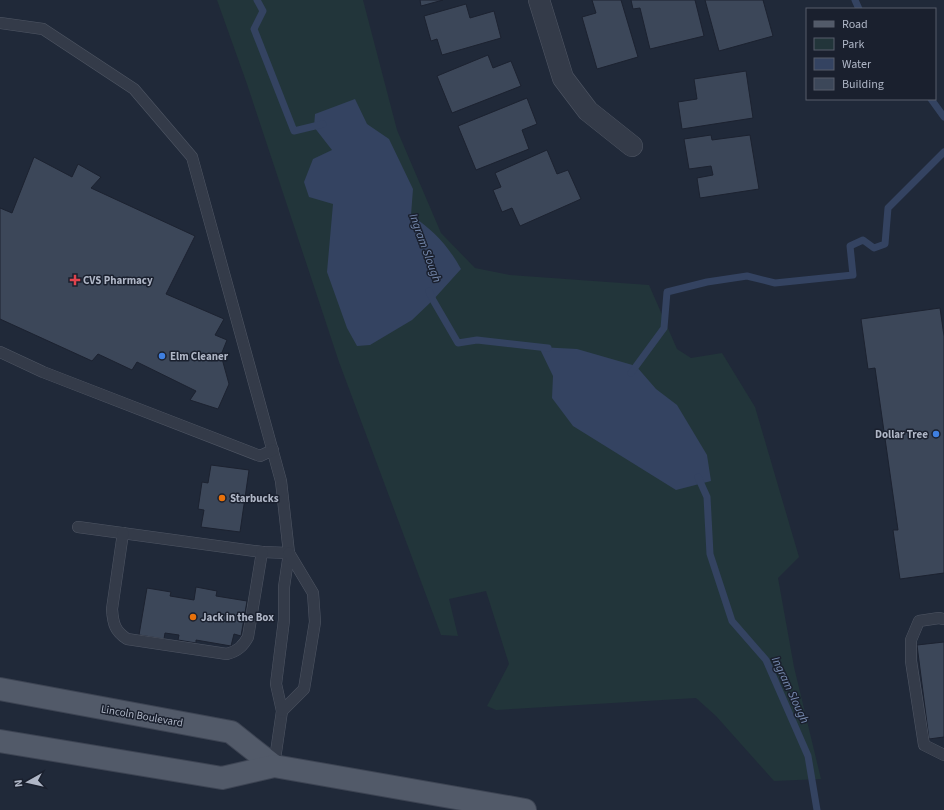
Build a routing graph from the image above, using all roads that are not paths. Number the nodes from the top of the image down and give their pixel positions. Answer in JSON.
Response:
{"nodes":[{"id":1,"x":539,"y":0,"type":"edge"},
{"id":2,"x":0,"y":23,"type":"edge"},
{"id":3,"x":632,"y":146,"type":"dead end"},
{"id":4,"x":0,"y":352,"type":"edge"},
{"id":5,"x":273,"y":450,"type":"junction"},
{"id":6,"x":78,"y":527,"type":"dead end"},
{"id":7,"x":122,"y":533,"type":"junction"},
{"id":8,"x":262,"y":552,"type":"junction"},
{"id":9,"x":289,"y":554,"type":"junction"},
{"id":10,"x":944,"y":619,"type":"edge"},
{"id":11,"x":0,"y":689,"type":"edge"},
{"id":12,"x":282,"y":711,"type":"junction"},
{"id":13,"x":0,"y":741,"type":"edge"},
{"id":14,"x":944,"y":755,"type":"edge"},
{"id":15,"x":274,"y":766,"type":"junction"},
{"id":16,"x":525,"y":810,"type":"edge"}],
"edges":[{"from":1,"to":3,"type":"street"},
{"from":2,"to":5,"type":"lane"},
{"from":4,"to":5,"type":"lane"},
{"from":5,"to":9,"type":"lane"},
{"from":6,"to":7,"type":"lane"},
{"from":7,"to":8,"type":"lane"},
{"from":7,"to":8,"type":"lane"},
{"from":8,"to":9,"type":"lane"},
{"from":9,"to":12,"type":"lane"},
{"from":9,"to":12,"type":"lane"},
{"from":10,"to":14,"type":"lane"},
{"from":11,"to":15,"type":"main road","name":"Lincoln Boulevard"},
{"from":12,"to":15,"type":"lane"},
{"from":13,"to":15,"type":"main road","name":"Lincoln Boulevard"},
{"from":15,"to":16,"type":"main road","name":"Lincoln Boulevard"}]}
